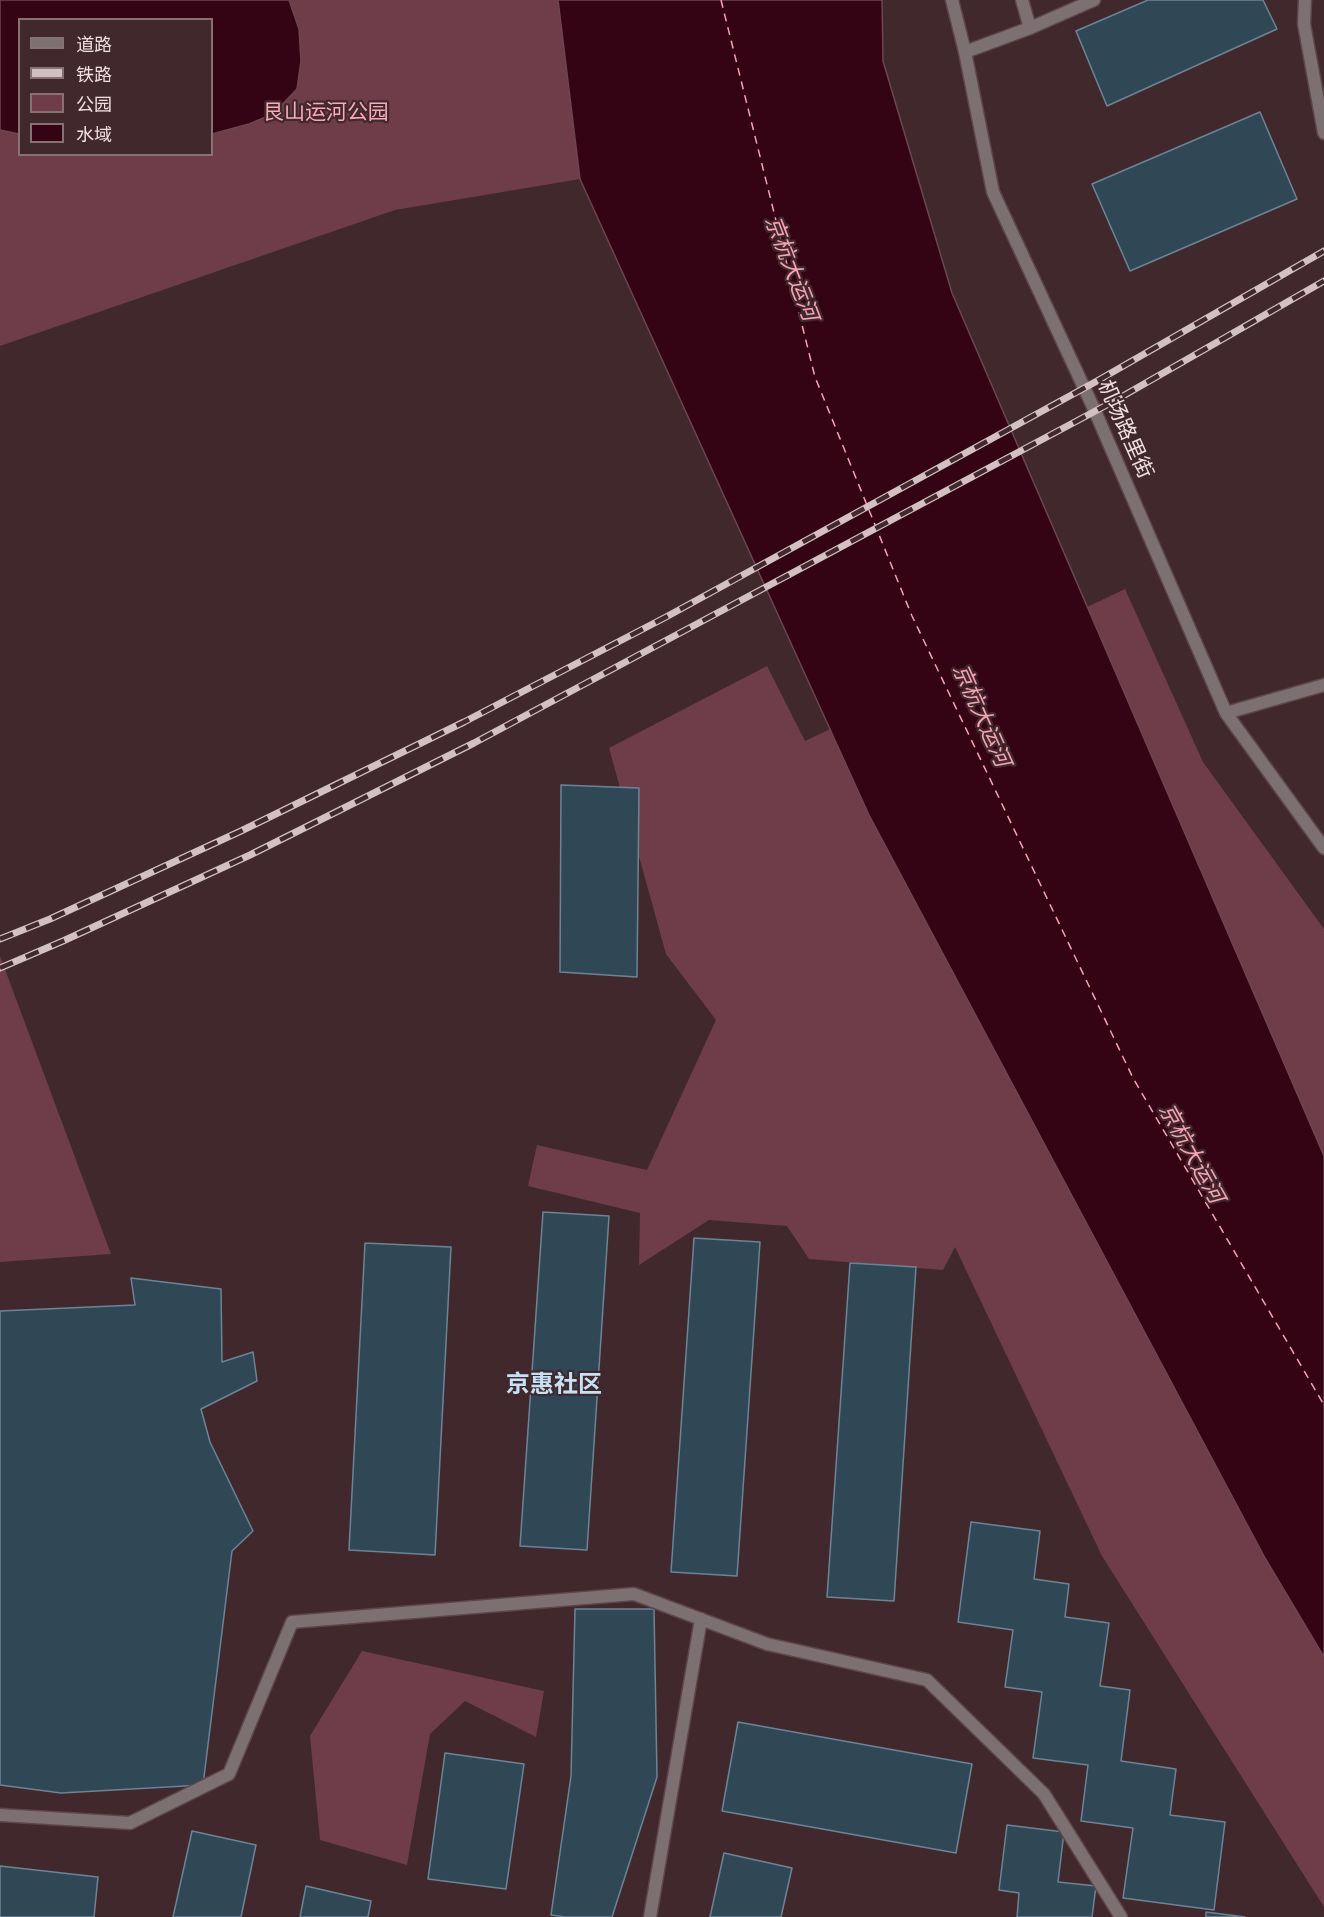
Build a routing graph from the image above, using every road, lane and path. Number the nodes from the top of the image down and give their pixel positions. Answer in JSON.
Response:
{"nodes":[{"id":1,"x":952,"y":0,"type":"edge"},
{"id":2,"x":1022,"y":0,"type":"edge"},
{"id":3,"x":1094,"y":0,"type":"edge"},
{"id":4,"x":1305,"y":0,"type":"edge"},
{"id":5,"x":1030,"y":28,"type":"junction"},
{"id":6,"x":965,"y":52,"type":"junction"},
{"id":7,"x":1324,"y":133,"type":"edge"},
{"id":8,"x":1324,"y":685,"type":"edge"},
{"id":9,"x":1227,"y":713,"type":"junction"},
{"id":10,"x":1324,"y":848,"type":"edge"},
{"id":11,"x":701,"y":1619,"type":"junction"},
{"id":12,"x":0,"y":1815,"type":"edge"},
{"id":13,"x":650,"y":1917,"type":"edge"},
{"id":14,"x":1121,"y":1917,"type":"edge"}],
"edges":[{"from":1,"to":6,"type":"street","name":"机场路里街"},
{"from":2,"to":5,"type":"street"},
{"from":3,"to":5,"type":"street"},
{"from":4,"to":7,"type":"street"},
{"from":5,"to":6,"type":"street"},
{"from":6,"to":9,"type":"street","name":"机场路里街"},
{"from":8,"to":9,"type":"street"},
{"from":9,"to":10,"type":"street","name":"机场路里街"},
{"from":11,"to":12,"type":"street"},
{"from":11,"to":13,"type":"street"},
{"from":11,"to":14,"type":"street"}]}
